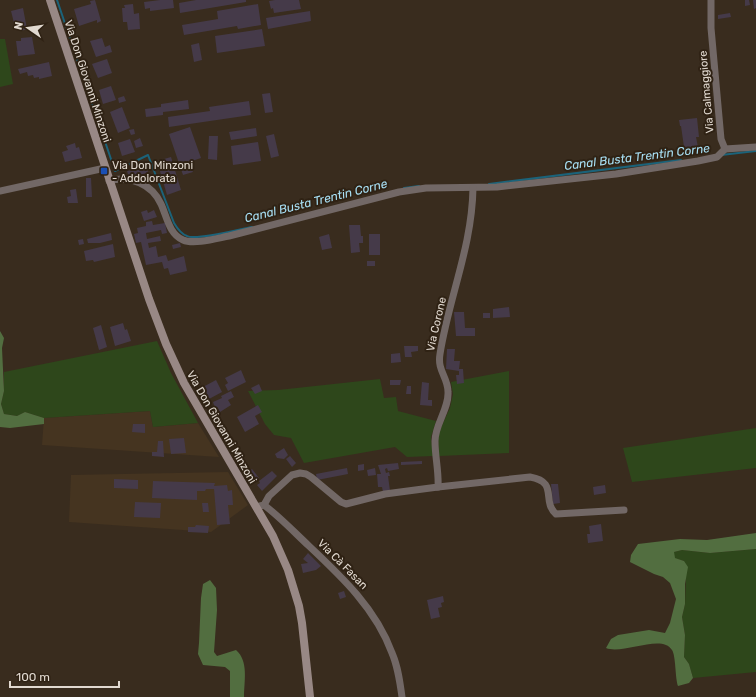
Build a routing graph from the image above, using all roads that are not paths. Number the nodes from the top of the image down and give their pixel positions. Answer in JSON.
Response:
{"nodes":[{"id":1,"x":50,"y":0,"type":"edge"},
{"id":2,"x":711,"y":0,"type":"edge"},
{"id":3,"x":756,"y":147,"type":"edge"},
{"id":4,"x":725,"y":149,"type":"junction"},
{"id":5,"x":105,"y":168,"type":"junction"},
{"id":6,"x":109,"y":181,"type":"junction"},
{"id":7,"x":473,"y":188,"type":"junction"},
{"id":8,"x":0,"y":191,"type":"edge"},
{"id":9,"x":438,"y":487,"type":"junction"},
{"id":10,"x":260,"y":506,"type":"junction"},
{"id":11,"x":624,"y":510,"type":"dead end"},
{"id":12,"x":310,"y":697,"type":"edge"},
{"id":13,"x":402,"y":697,"type":"edge"}],
"edges":[{"from":1,"to":5,"type":"street","name":"Via Don Giovanni Minzoni"},
{"from":2,"to":4,"type":"street","name":"Via Calmaggiore"},
{"from":3,"to":4,"type":"street"},
{"from":4,"to":7,"type":"street"},
{"from":5,"to":6,"type":"street","name":"Via Don Giovanni Minzoni"},
{"from":5,"to":8,"type":"street"},
{"from":6,"to":7,"type":"street"},
{"from":6,"to":10,"type":"street","name":"Via Don Giovanni Minzoni"},
{"from":7,"to":9,"type":"street","name":"Via Corone"},
{"from":9,"to":10,"type":"street"},
{"from":9,"to":11,"type":"street"},
{"from":10,"to":12,"type":"street","name":"Via Don Giovanni Minzoni"},
{"from":10,"to":13,"type":"street","name":"Via Cà Fasan"}]}
